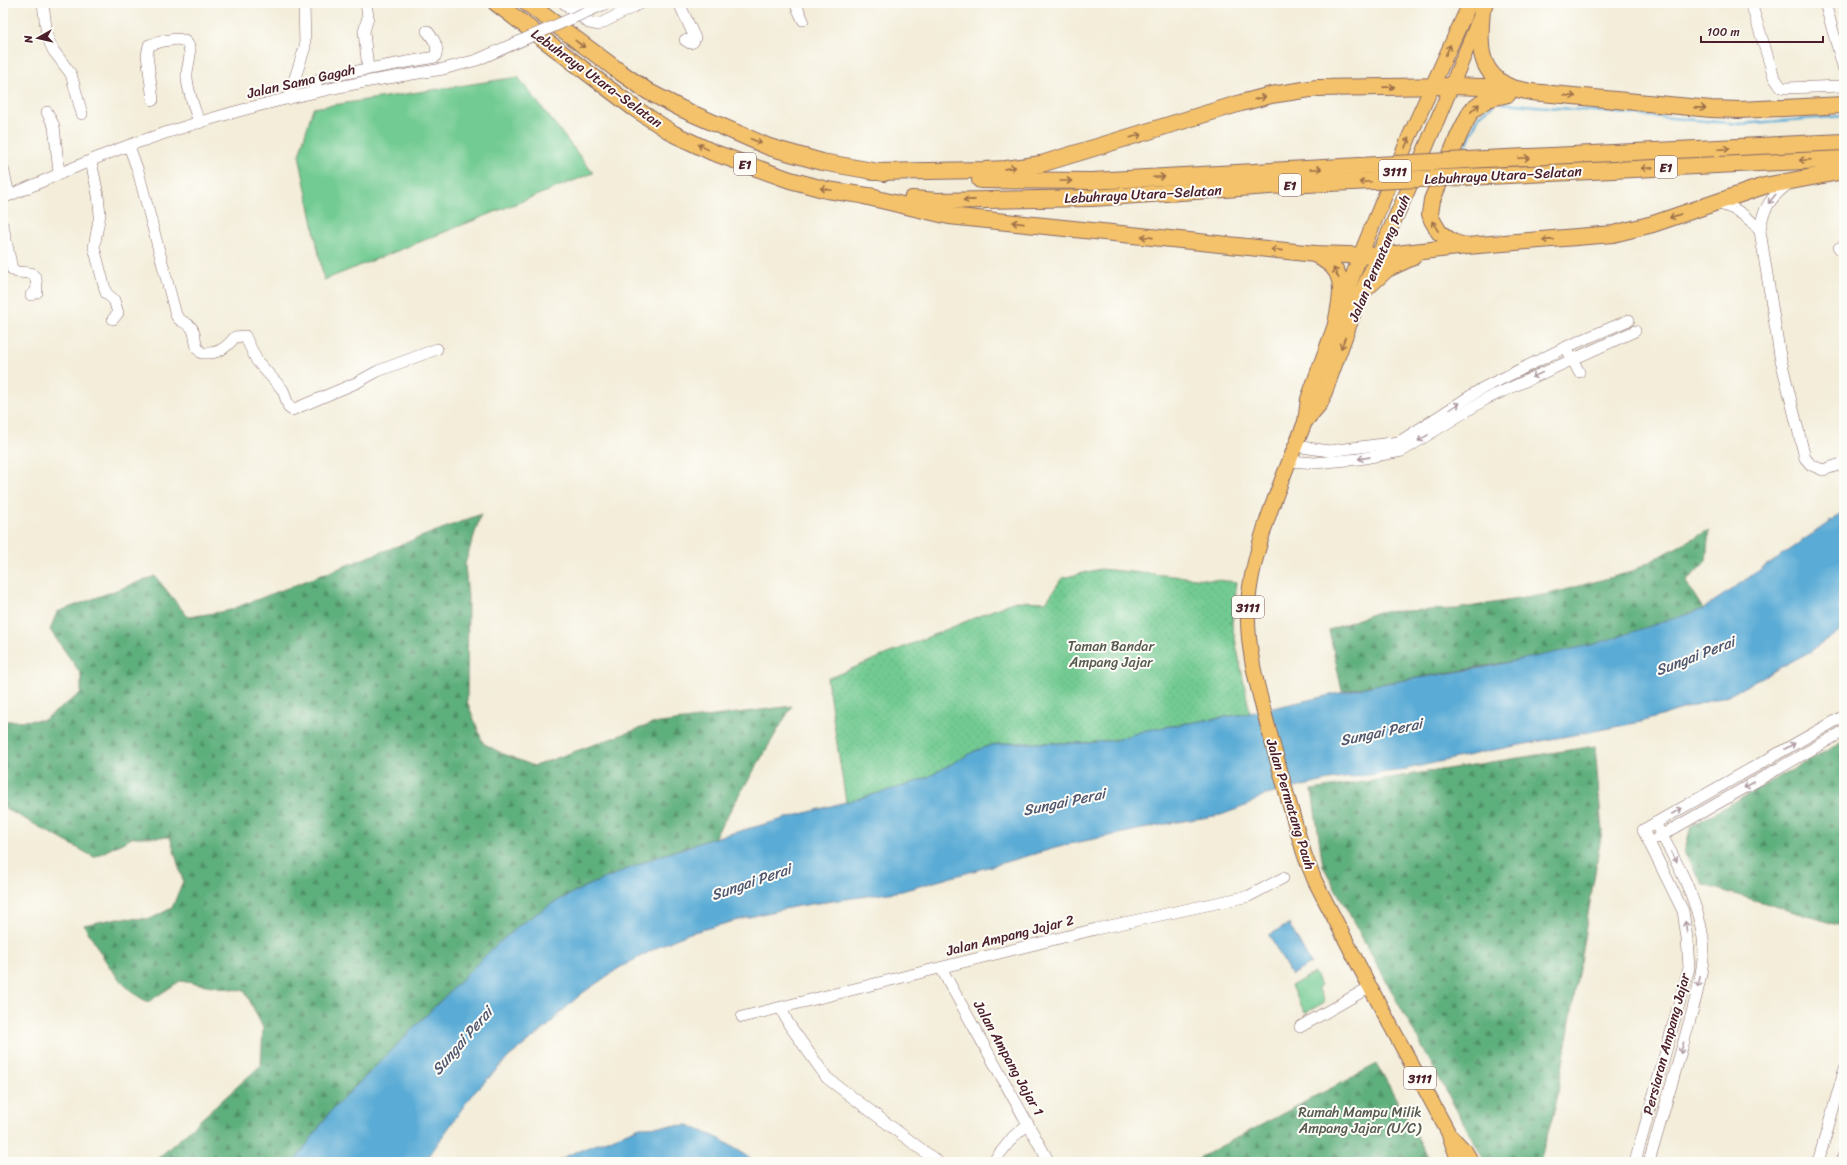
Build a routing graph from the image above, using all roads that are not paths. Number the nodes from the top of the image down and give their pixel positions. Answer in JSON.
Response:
{"nodes":[{"id":1,"x":43,"y":3,"type":"edge"},
{"id":2,"x":304,"y":3,"type":"edge"},
{"id":3,"x":366,"y":3,"type":"edge"},
{"id":4,"x":496,"y":3,"type":"edge"},
{"id":5,"x":527,"y":3,"type":"edge"},
{"id":6,"x":564,"y":3,"type":"edge"},
{"id":7,"x":583,"y":3,"type":"edge"},
{"id":8,"x":607,"y":3,"type":"edge"},
{"id":9,"x":641,"y":3,"type":"edge"},
{"id":10,"x":679,"y":3,"type":"edge"},
{"id":11,"x":795,"y":3,"type":"edge"},
{"id":12,"x":1752,"y":3,"type":"edge"},
{"id":13,"x":1825,"y":3,"type":"edge"},
{"id":14,"x":1479,"y":6,"type":"edge"},
{"id":15,"x":802,"y":20,"type":"dead end"},
{"id":16,"x":427,"y":31,"type":"dead end"},
{"id":17,"x":685,"y":40,"type":"dead end"},
{"id":18,"x":368,"y":69,"type":"junction"},
{"id":19,"x":1844,"y":70,"type":"edge"},
{"id":20,"x":1432,"y":86,"type":"junction"},
{"id":21,"x":1451,"y":86,"type":"junction"},
{"id":22,"x":1844,"y":86,"type":"edge"},
{"id":23,"x":1512,"y":88,"type":"junction"},
{"id":24,"x":313,"y":92,"type":"junction"},
{"id":25,"x":1531,"y":92,"type":"junction"},
{"id":26,"x":288,"y":99,"type":"junction"},
{"id":27,"x":153,"y":100,"type":"dead end"},
{"id":28,"x":1844,"y":105,"type":"edge"},
{"id":29,"x":47,"y":112,"type":"dead end"},
{"id":30,"x":82,"y":114,"type":"dead end"},
{"id":31,"x":199,"y":123,"type":"junction"},
{"id":32,"x":1844,"y":142,"type":"edge"},
{"id":33,"x":129,"y":146,"type":"junction"},
{"id":34,"x":1844,"y":159,"type":"edge"},
{"id":35,"x":91,"y":161,"type":"junction"},
{"id":36,"x":3,"y":168,"type":"edge"},
{"id":37,"x":1844,"y":170,"type":"edge"},
{"id":38,"x":874,"y":172,"type":"junction"},
{"id":39,"x":58,"y":174,"type":"junction"},
{"id":40,"x":1799,"y":178,"type":"junction"},
{"id":41,"x":864,"y":196,"type":"junction"},
{"id":42,"x":6,"y":197,"type":"edge"},
{"id":43,"x":1712,"y":203,"type":"junction"},
{"id":44,"x":3,"y":226,"type":"edge"},
{"id":45,"x":1760,"y":231,"type":"junction"},
{"id":46,"x":1467,"y":246,"type":"junction"},
{"id":47,"x":1427,"y":251,"type":"junction"},
{"id":48,"x":1315,"y":254,"type":"junction"},
{"id":49,"x":1360,"y":256,"type":"junction"},
{"id":50,"x":1378,"y":256,"type":"junction"},
{"id":51,"x":1361,"y":293,"type":"junction"},
{"id":52,"x":31,"y":295,"type":"dead end"},
{"id":53,"x":112,"y":319,"type":"dead end"},
{"id":54,"x":1629,"y":320,"type":"dead end"},
{"id":55,"x":1336,"y":324,"type":"junction"},
{"id":56,"x":1635,"y":331,"type":"dead end"},
{"id":57,"x":1566,"y":347,"type":"junction"},
{"id":58,"x":437,"y":349,"type":"dead end"},
{"id":59,"x":1572,"y":359,"type":"junction"},
{"id":60,"x":1579,"y":372,"type":"dead end"},
{"id":61,"x":1484,"y":394,"type":"junction"},
{"id":62,"x":1304,"y":422,"type":"junction"},
{"id":63,"x":1295,"y":446,"type":"junction"},
{"id":64,"x":1290,"y":461,"type":"junction"},
{"id":65,"x":1844,"y":463,"type":"edge"},
{"id":66,"x":1844,"y":716,"type":"edge"},
{"id":67,"x":1844,"y":731,"type":"edge"},
{"id":68,"x":1655,"y":823,"type":"junction"},
{"id":69,"x":1662,"y":835,"type":"junction"},
{"id":70,"x":1650,"y":842,"type":"junction"},
{"id":71,"x":1283,"y":878,"type":"dead end"},
{"id":72,"x":941,"y":968,"type":"junction"},
{"id":73,"x":1370,"y":987,"type":"junction"},
{"id":74,"x":781,"y":1008,"type":"junction"},
{"id":75,"x":742,"y":1017,"type":"dead end"},
{"id":76,"x":1300,"y":1027,"type":"dead end"},
{"id":77,"x":1843,"y":1076,"type":"edge"},
{"id":78,"x":1028,"y":1124,"type":"junction"},
{"id":79,"x":1448,"y":1132,"type":"junction"},
{"id":80,"x":1844,"y":1154,"type":"edge"},
{"id":81,"x":938,"y":1162,"type":"edge"},
{"id":82,"x":993,"y":1162,"type":"edge"},
{"id":83,"x":1049,"y":1162,"type":"edge"},
{"id":84,"x":1459,"y":1162,"type":"edge"},
{"id":85,"x":1472,"y":1162,"type":"edge"},
{"id":86,"x":1635,"y":1162,"type":"edge"},
{"id":87,"x":1649,"y":1162,"type":"edge"},
{"id":88,"x":1818,"y":1162,"type":"edge"},
{"id":89,"x":1842,"y":1162,"type":"edge"}],
"edges":[{"from":1,"to":30,"type":"street"},
{"from":2,"to":26,"type":"street"},
{"from":3,"to":18,"type":"street"},
{"from":41,"to":4,"type":"highway","name":"Lebuhraya Utara–Selatan","number":"E1","one_way":true},
{"from":5,"to":38,"type":"highway","name":"Lebuhraya Utara–Selatan","number":"E1","one_way":true},
{"from":6,"to":7,"type":"street"},
{"from":6,"to":9,"type":"street"},
{"from":8,"to":24,"type":"street","name":"Jalan Sama Gagah","bridge":true},
{"from":10,"to":17,"type":"street"},
{"from":11,"to":15,"type":"street"},
{"from":12,"to":22,"type":"street"},
{"from":13,"to":19,"type":"street"},
{"from":20,"to":14,"type":"main road","name":"Jalan Permatang Pauh","number":"3111","one_way":true},
{"from":14,"to":21,"type":"main road","name":"Jalan Permatang Pauh","number":"3111"},
{"from":14,"to":23,"type":"highway"},
{"from":16,"to":18,"type":"street"},
{"from":18,"to":24,"type":"street"},
{"from":20,"to":21,"type":"highway"},
{"from":38,"to":20,"type":"highway","one_way":true},
{"from":49,"to":20,"type":"main road","name":"Jalan Permatang Pauh","number":"3111","one_way":true},
{"from":21,"to":23,"type":"highway"},
{"from":21,"to":50,"type":"main road","name":"Jalan Permatang Pauh","number":"3111"},
{"from":23,"to":25,"type":"highway"},
{"from":24,"to":26,"type":"street","name":"Jalan Sama Gagah"},
{"from":25,"to":28,"type":"highway","one_way":true},
{"from":46,"to":25,"type":"highway","one_way":true},
{"from":26,"to":31,"type":"street","name":"Jalan Sama Gagah"},
{"from":27,"to":31,"type":"street"},
{"from":29,"to":39,"type":"street"},
{"from":31,"to":33,"type":"street","name":"Jalan Sama Gagah"},
{"from":38,"to":32,"type":"highway","name":"Lebuhraya Utara–Selatan","number":"E1","one_way":true,"bridge":true},
{"from":33,"to":35,"type":"street","name":"Jalan Sama Gagah"},
{"from":33,"to":58,"type":"street"},
{"from":34,"to":41,"type":"highway","name":"Lebuhraya Utara–Selatan","number":"E1","one_way":true,"bridge":true},
{"from":35,"to":39,"type":"street","name":"Jalan Sama Gagah"},
{"from":35,"to":53,"type":"street"},
{"from":36,"to":42,"type":"street"},
{"from":37,"to":40,"type":"highway"},
{"from":39,"to":42,"type":"street","name":"Jalan Sama Gagah"},
{"from":40,"to":43,"type":"highway"},
{"from":40,"to":45,"type":"street","one_way":true},
{"from":48,"to":41,"type":"highway","one_way":true},
{"from":43,"to":45,"type":"street"},
{"from":43,"to":46,"type":"highway","one_way":true},
{"from":44,"to":52,"type":"street"},
{"from":45,"to":65,"type":"street"},
{"from":46,"to":47,"type":"highway"},
{"from":47,"to":50,"type":"highway"},
{"from":47,"to":51,"type":"highway"},
{"from":48,"to":49,"type":"highway"},
{"from":55,"to":48,"type":"highway","one_way":true},
{"from":49,"to":50,"type":"highway"},
{"from":49,"to":55,"type":"main road","name":"Jalan Permatang Pauh","number":"3111"},
{"from":50,"to":51,"type":"main road","name":"Jalan Permatang Pauh","number":"3111"},
{"from":51,"to":62,"type":"main road","name":"Jalan Permatang Pauh","number":"3111","one_way":true},
{"from":54,"to":57,"type":"street"},
{"from":55,"to":62,"type":"main road","name":"Jalan Permatang Pauh","number":"3111"},
{"from":56,"to":59,"type":"street"},
{"from":57,"to":59,"type":"street"},
{"from":57,"to":61,"type":"street"},
{"from":59,"to":60,"type":"street"},
{"from":59,"to":61,"type":"street","one_way":true},
{"from":63,"to":61,"type":"street","one_way":true},
{"from":61,"to":64,"type":"street","one_way":true},
{"from":62,"to":63,"type":"main road","name":"Jalan Permatang Pauh","number":"3111"},
{"from":63,"to":64,"type":"main road","name":"Jalan Permatang Pauh","number":"3111"},
{"from":64,"to":73,"type":"main road","name":"Jalan Permatang Pauh","number":"3111"},
{"from":68,"to":66,"type":"street","one_way":true},
{"from":67,"to":69,"type":"street","one_way":true},
{"from":68,"to":69,"type":"street","name":"Persiaran Ampang Jajar"},
{"from":68,"to":70,"type":"street","name":"Persiaran Ampang Jajar"},
{"from":69,"to":70,"type":"street"},
{"from":69,"to":87,"type":"street","name":"Persiaran Ampang Jajar","one_way":true},
{"from":86,"to":70,"type":"street","name":"Persiaran Ampang Jajar","one_way":true},
{"from":71,"to":72,"type":"street","name":"Jalan Ampang Jajar 2"},
{"from":72,"to":74,"type":"street","name":"Jalan Ampang Jajar 2"},
{"from":72,"to":78,"type":"street","name":"Jalan Ampang Jajar 1"},
{"from":73,"to":76,"type":"street"},
{"from":73,"to":79,"type":"main road","name":"Jalan Permatang Pauh","number":"3111"},
{"from":74,"to":75,"type":"street","name":"Jalan Ampang Jajar 2"},
{"from":74,"to":81,"type":"street"},
{"from":77,"to":88,"type":"street"},
{"from":78,"to":82,"type":"street"},
{"from":78,"to":83,"type":"street","name":"Jalan Ampang Jajar 1"},
{"from":79,"to":84,"type":"main road","name":"Jalan Permatang Pauh","number":"3111"},
{"from":79,"to":85,"type":"main road"},
{"from":80,"to":89,"type":"street"}]}
